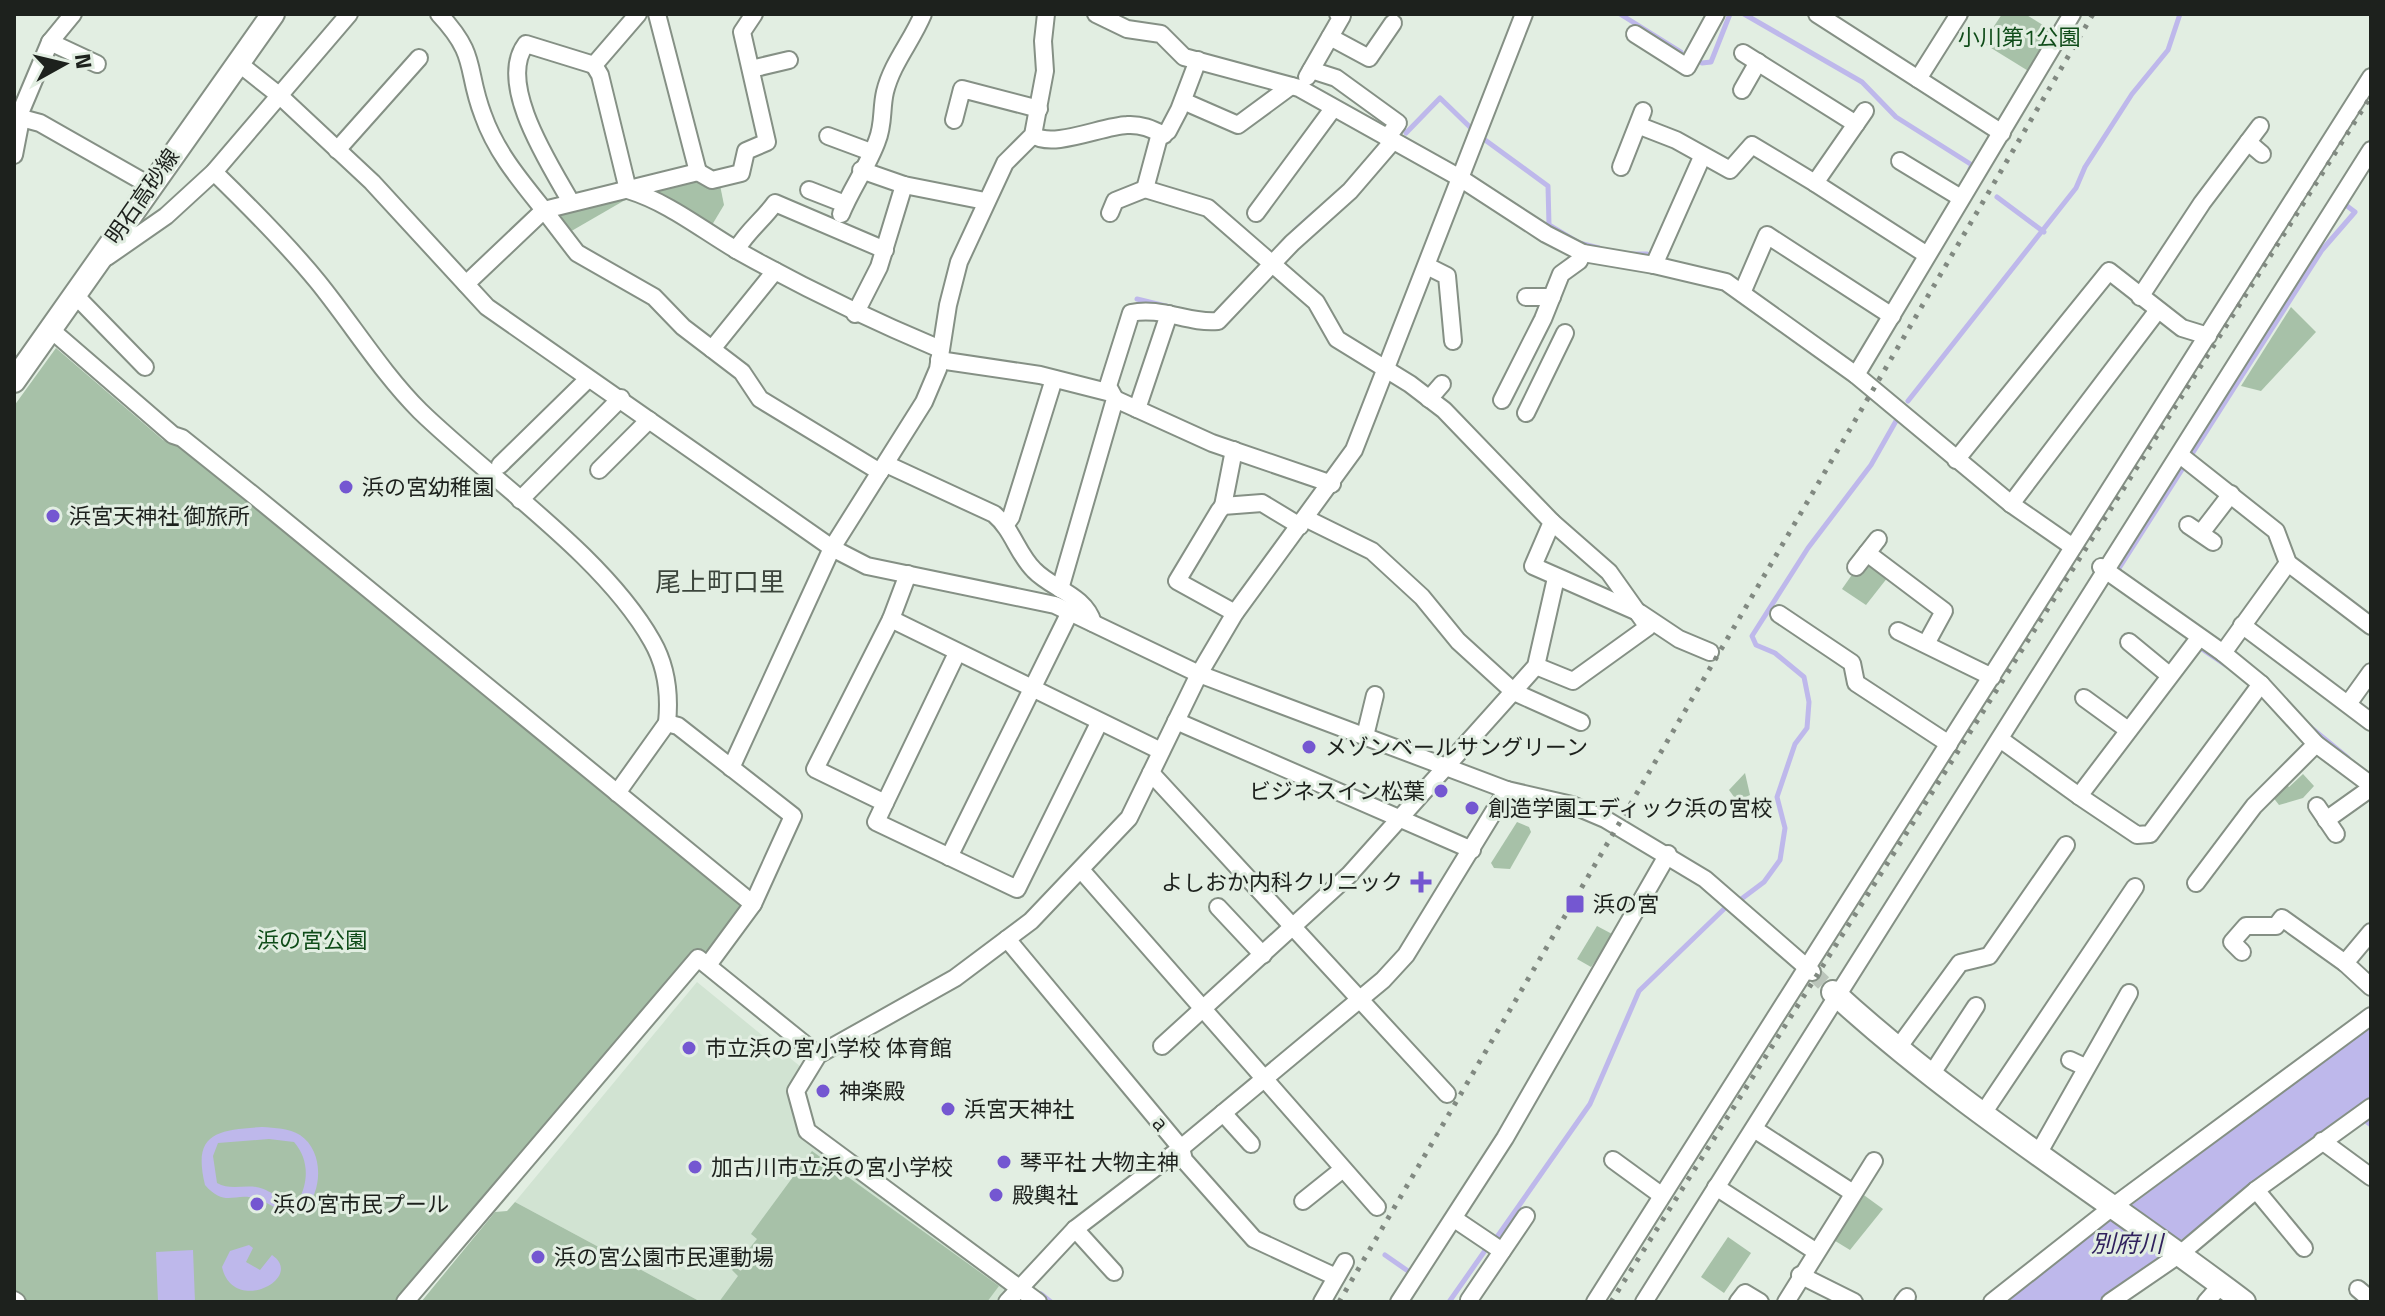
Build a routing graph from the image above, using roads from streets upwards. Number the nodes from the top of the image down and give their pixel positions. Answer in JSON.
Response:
{"nodes":[{"id":1,"x":73,"y":14,"type":"edge"},
{"id":2,"x":273,"y":14,"type":"edge"},
{"id":3,"x":349,"y":14,"type":"edge"},
{"id":4,"x":439,"y":14,"type":"edge"},
{"id":5,"x":638,"y":14,"type":"edge"},
{"id":6,"x":657,"y":14,"type":"edge"},
{"id":7,"x":754,"y":14,"type":"edge"},
{"id":8,"x":923,"y":14,"type":"edge"},
{"id":9,"x":1046,"y":14,"type":"edge"},
{"id":10,"x":1096,"y":14,"type":"edge"},
{"id":11,"x":1338,"y":14,"type":"edge"},
{"id":12,"x":1524,"y":14,"type":"edge"},
{"id":13,"x":1716,"y":14,"type":"edge"},
{"id":14,"x":1817,"y":14,"type":"edge"},
{"id":15,"x":1959,"y":14,"type":"edge"},
{"id":16,"x":2072,"y":14,"type":"edge"},
{"id":17,"x":1840,"y":20,"type":"edge"},
{"id":18,"x":1393,"y":23,"type":"dead end"},
{"id":19,"x":1635,"y":34,"type":"dead end"},
{"id":20,"x":1330,"y":37,"type":"junction"},
{"id":21,"x":50,"y":42,"type":"junction"},
{"id":22,"x":1743,"y":53,"type":"dead end"},
{"id":23,"x":419,"y":58,"type":"dead end"},
{"id":24,"x":789,"y":60,"type":"dead end"},
{"id":25,"x":1198,"y":60,"type":"junction"},
{"id":26,"x":237,"y":62,"type":"junction"},
{"id":27,"x":1758,"y":62,"type":"junction"},
{"id":28,"x":97,"y":64,"type":"dead end"},
{"id":29,"x":594,"y":65,"type":"junction"},
{"id":30,"x":751,"y":69,"type":"junction"},
{"id":31,"x":1311,"y":70,"type":"junction"},
{"id":32,"x":2371,"y":77,"type":"edge"},
{"id":33,"x":1918,"y":79,"type":"junction"},
{"id":34,"x":1295,"y":87,"type":"junction"},
{"id":35,"x":1742,"y":90,"type":"dead end"},
{"id":36,"x":280,"y":96,"type":"junction"},
{"id":37,"x":1183,"y":101,"type":"junction"},
{"id":38,"x":1039,"y":109,"type":"junction"},
{"id":39,"x":1332,"y":110,"type":"junction"},
{"id":40,"x":18,"y":118,"type":"edge"},
{"id":41,"x":954,"y":120,"type":"dead end"},
{"id":42,"x":2260,"y":126,"type":"dead end"},
{"id":43,"x":2002,"y":133,"type":"junction"},
{"id":44,"x":1033,"y":135,"type":"junction"},
{"id":45,"x":1164,"y":135,"type":"junction"},
{"id":46,"x":828,"y":136,"type":"dead end"},
{"id":47,"x":1390,"y":139,"type":"junction"},
{"id":48,"x":2248,"y":142,"type":"junction"},
{"id":49,"x":337,"y":150,"type":"junction"},
{"id":50,"x":2371,"y":150,"type":"edge"},
{"id":51,"x":871,"y":152,"type":"junction"},
{"id":52,"x":2262,"y":154,"type":"dead end"},
{"id":53,"x":14,"y":155,"type":"edge"},
{"id":54,"x":1702,"y":157,"type":"junction"},
{"id":55,"x":1900,"y":161,"type":"dead end"},
{"id":56,"x":1621,"y":167,"type":"dead end"},
{"id":57,"x":861,"y":170,"type":"junction"},
{"id":58,"x":214,"y":172,"type":"junction"},
{"id":59,"x":698,"y":172,"type":"junction"},
{"id":60,"x":1460,"y":178,"type":"junction"},
{"id":61,"x":1815,"y":183,"type":"junction"},
{"id":62,"x":149,"y":185,"type":"junction"},
{"id":63,"x":904,"y":185,"type":"junction"},
{"id":64,"x":1145,"y":189,"type":"junction"},
{"id":65,"x":628,"y":190,"type":"junction"},
{"id":66,"x":809,"y":190,"type":"dead end"},
{"id":67,"x":1961,"y":198,"type":"junction"},
{"id":68,"x":985,"y":201,"type":"junction"},
{"id":69,"x":571,"y":202,"type":"junction"},
{"id":70,"x":544,"y":210,"type":"junction"},
{"id":71,"x":1110,"y":213,"type":"dead end"},
{"id":72,"x":1256,"y":213,"type":"dead end"},
{"id":73,"x":736,"y":250,"type":"junction"},
{"id":74,"x":885,"y":250,"type":"junction"},
{"id":75,"x":1583,"y":253,"type":"junction"},
{"id":76,"x":1927,"y":255,"type":"junction"},
{"id":77,"x":1266,"y":262,"type":"junction"},
{"id":78,"x":1654,"y":265,"type":"junction"},
{"id":79,"x":1427,"y":266,"type":"junction"},
{"id":80,"x":92,"y":267,"type":"junction"},
{"id":81,"x":775,"y":271,"type":"junction"},
{"id":82,"x":466,"y":284,"type":"junction"},
{"id":83,"x":1742,"y":293,"type":"junction"},
{"id":84,"x":74,"y":294,"type":"junction"},
{"id":85,"x":1526,"y":297,"type":"dead end"},
{"id":86,"x":1552,"y":297,"type":"junction"},
{"id":87,"x":2140,"y":297,"type":"junction"},
{"id":88,"x":2158,"y":310,"type":"junction"},
{"id":89,"x":855,"y":314,"type":"junction"},
{"id":90,"x":1169,"y":314,"type":"junction"},
{"id":91,"x":1892,"y":316,"type":"junction"},
{"id":92,"x":49,"y":328,"type":"junction"},
{"id":93,"x":1565,"y":333,"type":"dead end"},
{"id":94,"x":2208,"y":336,"type":"junction"},
{"id":95,"x":1453,"y":341,"type":"dead end"},
{"id":96,"x":712,"y":349,"type":"junction"},
{"id":97,"x":939,"y":354,"type":"junction"},
{"id":98,"x":145,"y":367,"type":"dead end"},
{"id":99,"x":1387,"y":371,"type":"junction"},
{"id":100,"x":1514,"y":373,"type":"junction"},
{"id":101,"x":1856,"y":375,"type":"junction"},
{"id":102,"x":588,"y":379,"type":"junction"},
{"id":103,"x":1054,"y":379,"type":"junction"},
{"id":104,"x":14,"y":381,"type":"edge"},
{"id":105,"x":1442,"y":384,"type":"dead end"},
{"id":106,"x":1540,"y":385,"type":"junction"},
{"id":107,"x":1113,"y":396,"type":"junction"},
{"id":108,"x":621,"y":398,"type":"junction"},
{"id":109,"x":1429,"y":399,"type":"junction"},
{"id":110,"x":1502,"y":400,"type":"dead end"},
{"id":111,"x":1137,"y":409,"type":"junction"},
{"id":112,"x":1526,"y":413,"type":"dead end"},
{"id":113,"x":649,"y":420,"type":"junction"},
{"id":114,"x":1234,"y":450,"type":"junction"},
{"id":115,"x":2180,"y":455,"type":"junction"},
{"id":116,"x":1956,"y":460,"type":"junction"},
{"id":117,"x":500,"y":465,"type":"dead end"},
{"id":118,"x":883,"y":468,"type":"junction"},
{"id":119,"x":599,"y":470,"type":"dead end"},
{"id":120,"x":1332,"y":484,"type":"junction"},
{"id":121,"x":2231,"y":494,"type":"junction"},
{"id":122,"x":520,"y":500,"type":"junction"},
{"id":123,"x":2011,"y":504,"type":"junction"},
{"id":124,"x":1223,"y":506,"type":"junction"},
{"id":125,"x":1303,"y":522,"type":"junction"},
{"id":126,"x":1552,"y":522,"type":"junction"},
{"id":127,"x":1006,"y":524,"type":"junction"},
{"id":128,"x":2201,"y":533,"type":"dead end"},
{"id":129,"x":1878,"y":539,"type":"dead end"},
{"id":130,"x":2073,"y":547,"type":"junction"},
{"id":131,"x":832,"y":548,"type":"junction"},
{"id":132,"x":1867,"y":553,"type":"junction"},
{"id":133,"x":2288,"y":563,"type":"junction"},
{"id":134,"x":1856,"y":567,"type":"dead end"},
{"id":135,"x":2104,"y":569,"type":"junction"},
{"id":136,"x":908,"y":574,"type":"junction"},
{"id":137,"x":1556,"y":578,"type":"junction"},
{"id":138,"x":1060,"y":589,"type":"junction"},
{"id":139,"x":1070,"y":612,"type":"junction"},
{"id":140,"x":1235,"y":613,"type":"junction"},
{"id":141,"x":1640,"y":613,"type":"junction"},
{"id":142,"x":1779,"y":614,"type":"dead end"},
{"id":143,"x":891,"y":619,"type":"junction"},
{"id":144,"x":1093,"y":623,"type":"junction"},
{"id":145,"x":2242,"y":625,"type":"junction"},
{"id":146,"x":2371,"y":626,"type":"edge"},
{"id":147,"x":1898,"y":631,"type":"dead end"},
{"id":148,"x":2199,"y":638,"type":"junction"},
{"id":149,"x":2129,"y":642,"type":"dead end"},
{"id":150,"x":1926,"y":644,"type":"junction"},
{"id":151,"x":1710,"y":652,"type":"dead end"},
{"id":152,"x":957,"y":653,"type":"junction"},
{"id":153,"x":2223,"y":653,"type":"junction"},
{"id":154,"x":1536,"y":666,"type":"junction"},
{"id":155,"x":2371,"y":672,"type":"edge"},
{"id":156,"x":1199,"y":674,"type":"junction"},
{"id":157,"x":2169,"y":675,"type":"junction"},
{"id":158,"x":1992,"y":677,"type":"junction"},
{"id":159,"x":2261,"y":684,"type":"junction"},
{"id":160,"x":1033,"y":691,"type":"junction"},
{"id":161,"x":1514,"y":692,"type":"junction"},
{"id":162,"x":1375,"y":695,"type":"dead end"},
{"id":163,"x":2084,"y":698,"type":"dead end"},
{"id":164,"x":2348,"y":704,"type":"junction"},
{"id":165,"x":1176,"y":721,"type":"junction"},
{"id":166,"x":1581,"y":722,"type":"dead end"},
{"id":167,"x":2371,"y":722,"type":"edge"},
{"id":168,"x":667,"y":723,"type":"junction"},
{"id":169,"x":1099,"y":723,"type":"junction"},
{"id":170,"x":2128,"y":730,"type":"junction"},
{"id":171,"x":1365,"y":736,"type":"junction"},
{"id":172,"x":2000,"y":739,"type":"junction"},
{"id":173,"x":1949,"y":744,"type":"junction"},
{"id":174,"x":2316,"y":744,"type":"junction"},
{"id":175,"x":1161,"y":751,"type":"junction"},
{"id":176,"x":1447,"y":766,"type":"junction"},
{"id":177,"x":731,"y":768,"type":"junction"},
{"id":178,"x":1151,"y":773,"type":"junction"},
{"id":179,"x":2371,"y":786,"type":"edge"},
{"id":180,"x":1507,"y":790,"type":"junction"},
{"id":181,"x":617,"y":793,"type":"junction"},
{"id":182,"x":2079,"y":796,"type":"junction"},
{"id":183,"x":885,"y":803,"type":"junction"},
{"id":184,"x":1399,"y":819,"type":"junction"},
{"id":185,"x":2326,"y":820,"type":"dead end"},
{"id":186,"x":2066,"y":845,"type":"dead end"},
{"id":187,"x":1472,"y":850,"type":"junction"},
{"id":188,"x":1668,"y":854,"type":"junction"},
{"id":189,"x":949,"y":857,"type":"junction"},
{"id":190,"x":1082,"y":871,"type":"junction"},
{"id":191,"x":2196,"y":883,"type":"dead end"},
{"id":192,"x":2135,"y":887,"type":"dead end"},
{"id":193,"x":753,"y":904,"type":"junction"},
{"id":194,"x":1218,"y":907,"type":"dead end"},
{"id":195,"x":1295,"y":928,"type":"junction"},
{"id":196,"x":2371,"y":932,"type":"edge"},
{"id":197,"x":1007,"y":939,"type":"junction"},
{"id":198,"x":2242,"y":952,"type":"dead end"},
{"id":199,"x":1263,"y":955,"type":"junction"},
{"id":200,"x":2345,"y":963,"type":"junction"},
{"id":201,"x":708,"y":965,"type":"junction"},
{"id":202,"x":1809,"y":970,"type":"junction"},
{"id":203,"x":2371,"y":987,"type":"edge"},
{"id":204,"x":1836,"y":995,"type":"junction"},
{"id":205,"x":1360,"y":1000,"type":"junction"},
{"id":206,"x":1976,"y":1006,"type":"dead end"},
{"id":207,"x":1205,"y":1008,"type":"junction"},
{"id":208,"x":2137,"y":1015,"type":"dead end"},
{"id":209,"x":2371,"y":1016,"type":"edge"},
{"id":210,"x":1162,"y":1046,"type":"dead end"},
{"id":211,"x":1898,"y":1048,"type":"junction"},
{"id":212,"x":818,"y":1055,"type":"junction"},
{"id":213,"x":1931,"y":1075,"type":"junction"},
{"id":214,"x":1264,"y":1079,"type":"junction"},
{"id":215,"x":1447,"y":1094,"type":"dead end"},
{"id":216,"x":2371,"y":1107,"type":"edge"},
{"id":217,"x":1223,"y":1113,"type":"junction"},
{"id":218,"x":1982,"y":1115,"type":"junction"},
{"id":219,"x":1754,"y":1129,"type":"junction"},
{"id":220,"x":2322,"y":1141,"type":"junction"},
{"id":221,"x":1251,"y":1144,"type":"dead end"},
{"id":222,"x":1181,"y":1148,"type":"junction"},
{"id":223,"x":2038,"y":1154,"type":"junction"},
{"id":224,"x":1613,"y":1160,"type":"dead end"},
{"id":225,"x":1874,"y":1161,"type":"dead end"},
{"id":226,"x":1343,"y":1169,"type":"junction"},
{"id":227,"x":2371,"y":1177,"type":"edge"},
{"id":228,"x":1716,"y":1187,"type":"junction"},
{"id":229,"x":2256,"y":1190,"type":"junction"},
{"id":230,"x":1853,"y":1193,"type":"junction"},
{"id":231,"x":1661,"y":1195,"type":"junction"},
{"id":232,"x":1303,"y":1201,"type":"dead end"},
{"id":233,"x":2115,"y":1205,"type":"junction"},
{"id":234,"x":1377,"y":1207,"type":"dead end"},
{"id":235,"x":1526,"y":1216,"type":"dead end"},
{"id":236,"x":1456,"y":1220,"type":"junction"},
{"id":237,"x":1075,"y":1229,"type":"junction"},
{"id":238,"x":2304,"y":1248,"type":"dead end"},
{"id":239,"x":1502,"y":1251,"type":"junction"},
{"id":240,"x":1815,"y":1251,"type":"junction"},
{"id":241,"x":2180,"y":1254,"type":"junction"},
{"id":242,"x":1114,"y":1272,"type":"dead end"},
{"id":243,"x":1800,"y":1275,"type":"junction"},
{"id":244,"x":1019,"y":1289,"type":"junction"},
{"id":245,"x":2214,"y":1293,"type":"edge"},
{"id":246,"x":1469,"y":1300,"type":"edge"},
{"id":247,"x":405,"y":1302,"type":"edge"},
{"id":248,"x":1007,"y":1302,"type":"edge"},
{"id":249,"x":1038,"y":1302,"type":"edge"},
{"id":250,"x":1322,"y":1302,"type":"edge"},
{"id":251,"x":1399,"y":1302,"type":"edge"},
{"id":252,"x":1595,"y":1302,"type":"edge"},
{"id":253,"x":1644,"y":1302,"type":"edge"},
{"id":254,"x":1738,"y":1302,"type":"edge"},
{"id":255,"x":1760,"y":1302,"type":"edge"},
{"id":256,"x":1786,"y":1302,"type":"edge"},
{"id":257,"x":1854,"y":1302,"type":"edge"},
{"id":258,"x":1992,"y":1302,"type":"edge"},
{"id":259,"x":2110,"y":1302,"type":"edge"},
{"id":260,"x":2244,"y":1302,"type":"edge"}],
"edges":[{"from":1,"to":21,"type":"street"},
{"from":2,"to":26,"type":"street","name":"明石高砂線"},
{"from":3,"to":36,"type":"street"},
{"from":4,"to":70,"type":"street"},
{"from":5,"to":29,"type":"street"},
{"from":6,"to":59,"type":"street"},
{"from":7,"to":30,"type":"street"},
{"from":8,"to":51,"type":"street"},
{"from":9,"to":38,"type":"street"},
{"from":10,"to":25,"type":"street"},
{"from":11,"to":20,"type":"street"},
{"from":12,"to":60,"type":"street"},
{"from":13,"to":19,"type":"street"},
{"from":14,"to":17,"type":"street"},
{"from":15,"to":33,"type":"street"},
{"from":16,"to":43,"type":"street"},
{"from":17,"to":33,"type":"street"},
{"from":18,"to":20,"type":"street"},
{"from":20,"to":31,"type":"street"},
{"from":21,"to":28,"type":"street"},
{"from":21,"to":40,"type":"street"},
{"from":22,"to":27,"type":"street"},
{"from":23,"to":49,"type":"street"},
{"from":24,"to":30,"type":"street"},
{"from":25,"to":34,"type":"street"},
{"from":25,"to":37,"type":"street"},
{"from":26,"to":36,"type":"street"},
{"from":26,"to":62,"type":"street","name":"明石高砂線"},
{"from":27,"to":35,"type":"street"},
{"from":27,"to":61,"type":"street"},
{"from":29,"to":65,"type":"street"},
{"from":29,"to":69,"type":"street"},
{"from":30,"to":59,"type":"street"},
{"from":31,"to":34,"type":"street"},
{"from":31,"to":47,"type":"street"},
{"from":32,"to":94,"type":"street"},
{"from":33,"to":43,"type":"street"},
{"from":34,"to":37,"type":"street"},
{"from":34,"to":39,"type":"street"},
{"from":36,"to":49,"type":"street"},
{"from":36,"to":58,"type":"street"},
{"from":37,"to":45,"type":"street"},
{"from":38,"to":41,"type":"street"},
{"from":38,"to":44,"type":"street"},
{"from":39,"to":47,"type":"street"},
{"from":39,"to":72,"type":"street"},
{"from":40,"to":53,"type":"street"},
{"from":40,"to":62,"type":"street"},
{"from":42,"to":48,"type":"street"},
{"from":43,"to":67,"type":"street"},
{"from":44,"to":45,"type":"street"},
{"from":44,"to":68,"type":"street"},
{"from":45,"to":64,"type":"street"},
{"from":46,"to":51,"type":"street"},
{"from":47,"to":60,"type":"street"},
{"from":47,"to":77,"type":"street"},
{"from":48,"to":52,"type":"street"},
{"from":48,"to":87,"type":"street"},
{"from":49,"to":82,"type":"street"},
{"from":50,"to":115,"type":"street"},
{"from":51,"to":57,"type":"street"},
{"from":54,"to":56,"type":"street"},
{"from":54,"to":61,"type":"street"},
{"from":54,"to":78,"type":"street"},
{"from":55,"to":67,"type":"street"},
{"from":57,"to":63,"type":"street"},
{"from":57,"to":66,"type":"street"},
{"from":58,"to":80,"type":"street"},
{"from":58,"to":122,"type":"street"},
{"from":59,"to":65,"type":"street"},
{"from":60,"to":75,"type":"street"},
{"from":60,"to":79,"type":"street"},
{"from":61,"to":76,"type":"street"},
{"from":62,"to":80,"type":"street","name":"明石高砂線"},
{"from":63,"to":68,"type":"street"},
{"from":63,"to":74,"type":"street"},
{"from":64,"to":71,"type":"street"},
{"from":64,"to":77,"type":"street"},
{"from":65,"to":69,"type":"street"},
{"from":65,"to":73,"type":"street"},
{"from":67,"to":76,"type":"street"},
{"from":68,"to":97,"type":"street"},
{"from":69,"to":70,"type":"street"},
{"from":70,"to":82,"type":"street"},
{"from":70,"to":96,"type":"street"},
{"from":73,"to":74,"type":"street"},
{"from":73,"to":81,"type":"street"},
{"from":74,"to":89,"type":"street"},
{"from":75,"to":78,"type":"street"},
{"from":75,"to":86,"type":"street"},
{"from":76,"to":91,"type":"street"},
{"from":77,"to":90,"type":"street"},
{"from":77,"to":99,"type":"street"},
{"from":78,"to":83,"type":"street"},
{"from":79,"to":95,"type":"street"},
{"from":79,"to":99,"type":"street"},
{"from":80,"to":84,"type":"street","name":"明石高砂線"},
{"from":81,"to":89,"type":"street"},
{"from":81,"to":96,"type":"street"},
{"from":82,"to":102,"type":"street"},
{"from":83,"to":91,"type":"street"},
{"from":83,"to":101,"type":"street"},
{"from":84,"to":92,"type":"street","name":"明石高砂線"},
{"from":84,"to":98,"type":"street"},
{"from":85,"to":86,"type":"street"},
{"from":86,"to":100,"type":"street"},
{"from":87,"to":88,"type":"street"},
{"from":87,"to":116,"type":"street"},
{"from":88,"to":94,"type":"street"},
{"from":88,"to":123,"type":"street"},
{"from":89,"to":97,"type":"street"},
{"from":90,"to":107,"type":"street"},
{"from":90,"to":111,"type":"street"},
{"from":91,"to":101,"type":"street"},
{"from":92,"to":104,"type":"street","name":"明石高砂線"},
{"from":92,"to":181,"type":"street"},
{"from":93,"to":106,"type":"street"},
{"from":94,"to":130,"type":"street"},
{"from":96,"to":118,"type":"street"},
{"from":97,"to":103,"type":"street"},
{"from":97,"to":118,"type":"street"},
{"from":99,"to":109,"type":"street"},
{"from":99,"to":120,"type":"street"},
{"from":100,"to":106,"type":"street"},
{"from":100,"to":110,"type":"street"},
{"from":101,"to":116,"type":"street"},
{"from":102,"to":108,"type":"street"},
{"from":102,"to":117,"type":"street"},
{"from":103,"to":107,"type":"street"},
{"from":103,"to":127,"type":"street"},
{"from":105,"to":109,"type":"street"},
{"from":106,"to":112,"type":"street"},
{"from":107,"to":111,"type":"street"},
{"from":107,"to":138,"type":"street"},
{"from":108,"to":113,"type":"street"},
{"from":108,"to":122,"type":"street"},
{"from":109,"to":126,"type":"street"},
{"from":111,"to":114,"type":"street"},
{"from":113,"to":119,"type":"street"},
{"from":113,"to":131,"type":"street"},
{"from":114,"to":120,"type":"street"},
{"from":114,"to":124,"type":"street"},
{"from":115,"to":121,"type":"street"},
{"from":115,"to":135,"type":"street"},
{"from":116,"to":123,"type":"street"},
{"from":118,"to":127,"type":"street"},
{"from":118,"to":131,"type":"street"},
{"from":120,"to":125,"type":"street"},
{"from":121,"to":128,"type":"street"},
{"from":121,"to":133,"type":"street"},
{"from":122,"to":168,"type":"street"},
{"from":123,"to":130,"type":"street"},
{"from":124,"to":125,"type":"street"},
{"from":124,"to":140,"type":"street"},
{"from":125,"to":140,"type":"street"},
{"from":125,"to":161,"type":"street"},
{"from":126,"to":137,"type":"street"},
{"from":126,"to":141,"type":"street"},
{"from":127,"to":138,"type":"street"},
{"from":129,"to":132,"type":"street"},
{"from":130,"to":158,"type":"street"},
{"from":131,"to":136,"type":"street"},
{"from":131,"to":177,"type":"street"},
{"from":132,"to":134,"type":"street"},
{"from":132,"to":150,"type":"street"},
{"from":133,"to":145,"type":"street"},
{"from":133,"to":146,"type":"street"},
{"from":135,"to":148,"type":"street"},
{"from":135,"to":172,"type":"street"},
{"from":136,"to":139,"type":"street"},
{"from":136,"to":143,"type":"street"},
{"from":137,"to":141,"type":"street"},
{"from":137,"to":154,"type":"street"},
{"from":138,"to":144,"type":"street"},
{"from":139,"to":144,"type":"street"},
{"from":139,"to":160,"type":"street"},
{"from":140,"to":156,"type":"street"},
{"from":141,"to":151,"type":"street"},
{"from":141,"to":154,"type":"street"},
{"from":142,"to":173,"type":"street"},
{"from":143,"to":152,"type":"street"},
{"from":143,"to":183,"type":"street"},
{"from":144,"to":156,"type":"street"},
{"from":145,"to":153,"type":"street"},
{"from":145,"to":164,"type":"street"},
{"from":147,"to":150,"type":"street"},
{"from":148,"to":153,"type":"street"},
{"from":148,"to":157,"type":"street"},
{"from":149,"to":157,"type":"street"},
{"from":150,"to":158,"type":"street"},
{"from":152,"to":160,"type":"street"},
{"from":152,"to":183,"type":"street"},
{"from":153,"to":159,"type":"street"},
{"from":154,"to":161,"type":"street"},
{"from":155,"to":164,"type":"street"},
{"from":156,"to":165,"type":"street"},
{"from":156,"to":171,"type":"street"},
{"from":157,"to":170,"type":"street"},
{"from":158,"to":173,"type":"street"},
{"from":159,"to":174,"type":"street"},
{"from":159,"to":182,"type":"street"},
{"from":160,"to":169,"type":"street"},
{"from":160,"to":189,"type":"street"},
{"from":161,"to":166,"type":"street"},
{"from":161,"to":176,"type":"street"},
{"from":162,"to":171,"type":"street"},
{"from":163,"to":170,"type":"street"},
{"from":164,"to":167,"type":"street"},
{"from":165,"to":175,"type":"street"},
{"from":165,"to":184,"type":"street"},
{"from":168,"to":177,"type":"street"},
{"from":168,"to":181,"type":"street"},
{"from":169,"to":175,"type":"street"},
{"from":169,"to":189,"type":"street"},
{"from":170,"to":182,"type":"street"},
{"from":171,"to":176,"type":"street"},
{"from":172,"to":182,"type":"street"},
{"from":172,"to":204,"type":"street"},
{"from":173,"to":202,"type":"street"},
{"from":174,"to":179,"type":"street"},
{"from":174,"to":191,"type":"street"},
{"from":175,"to":178,"type":"street"},
{"from":176,"to":180,"type":"street"},
{"from":176,"to":184,"type":"street"},
{"from":177,"to":193,"type":"street"},
{"from":178,"to":190,"type":"street"},
{"from":178,"to":195,"type":"street"},
{"from":179,"to":185,"type":"street"},
{"from":180,"to":187,"type":"street"},
{"from":180,"to":188,"type":"street"},
{"from":181,"to":193,"type":"street"},
{"from":183,"to":189,"type":"street"},
{"from":184,"to":187,"type":"street"},
{"from":184,"to":195,"type":"street"},
{"from":186,"to":211,"type":"street"},
{"from":187,"to":205,"type":"street"},
{"from":188,"to":202,"type":"street"},
{"from":188,"to":236,"type":"street"},
{"from":190,"to":197,"type":"street"},
{"from":190,"to":207,"type":"street"},
{"from":192,"to":218,"type":"street"},
{"from":193,"to":201,"type":"street"},
{"from":194,"to":199,"type":"street"},
{"from":195,"to":199,"type":"street"},
{"from":195,"to":205,"type":"street"},
{"from":196,"to":200,"type":"street"},
{"from":197,"to":212,"type":"street"},
{"from":197,"to":222,"type":"street","name":"a"},
{"from":198,"to":200,"type":"street"},
{"from":199,"to":207,"type":"street"},
{"from":200,"to":203,"type":"street"},
{"from":201,"to":212,"type":"street"},
{"from":201,"to":247,"type":"street"},
{"from":202,"to":231,"type":"street"},
{"from":204,"to":211,"type":"street"},
{"from":204,"to":219,"type":"street"},
{"from":205,"to":214,"type":"street"},
{"from":205,"to":215,"type":"street"},
{"from":206,"to":213,"type":"street"},
{"from":207,"to":210,"type":"street"},
{"from":207,"to":214,"type":"street"},
{"from":208,"to":223,"type":"street"},
{"from":209,"to":233,"type":"street"},
{"from":211,"to":213,"type":"street"},
{"from":212,"to":244,"type":"street"},
{"from":213,"to":218,"type":"street"},
{"from":214,"to":217,"type":"street"},
{"from":214,"to":226,"type":"street"},
{"from":216,"to":220,"type":"street"},
{"from":217,"to":221,"type":"street"},
{"from":217,"to":222,"type":"street"},
{"from":218,"to":223,"type":"street"},
{"from":219,"to":228,"type":"street"},
{"from":219,"to":230,"type":"street"},
{"from":220,"to":227,"type":"street"},
{"from":220,"to":229,"type":"street"},
{"from":222,"to":237,"type":"street"},
{"from":222,"to":250,"type":"street","name":"a"},
{"from":223,"to":233,"type":"street"},
{"from":224,"to":231,"type":"street"},
{"from":225,"to":230,"type":"street"},
{"from":226,"to":232,"type":"street"},
{"from":226,"to":234,"type":"street"},
{"from":228,"to":240,"type":"street"},
{"from":228,"to":253,"type":"street"},
{"from":229,"to":238,"type":"street"},
{"from":229,"to":241,"type":"street"},
{"from":230,"to":240,"type":"street"},
{"from":231,"to":252,"type":"street"},
{"from":233,"to":241,"type":"street"},
{"from":233,"to":258,"type":"street"},
{"from":235,"to":239,"type":"street"},
{"from":236,"to":239,"type":"street"},
{"from":236,"to":251,"type":"street"},
{"from":237,"to":242,"type":"street"},
{"from":237,"to":244,"type":"street"},
{"from":239,"to":246,"type":"street"},
{"from":240,"to":243,"type":"street"},
{"from":241,"to":245,"type":"street"},
{"from":241,"to":259,"type":"street"},
{"from":243,"to":256,"type":"street"},
{"from":243,"to":257,"type":"street"},
{"from":244,"to":248,"type":"street"},
{"from":244,"to":249,"type":"street"},
{"from":245,"to":260,"type":"street"},
{"from":254,"to":255,"type":"street"}]}
